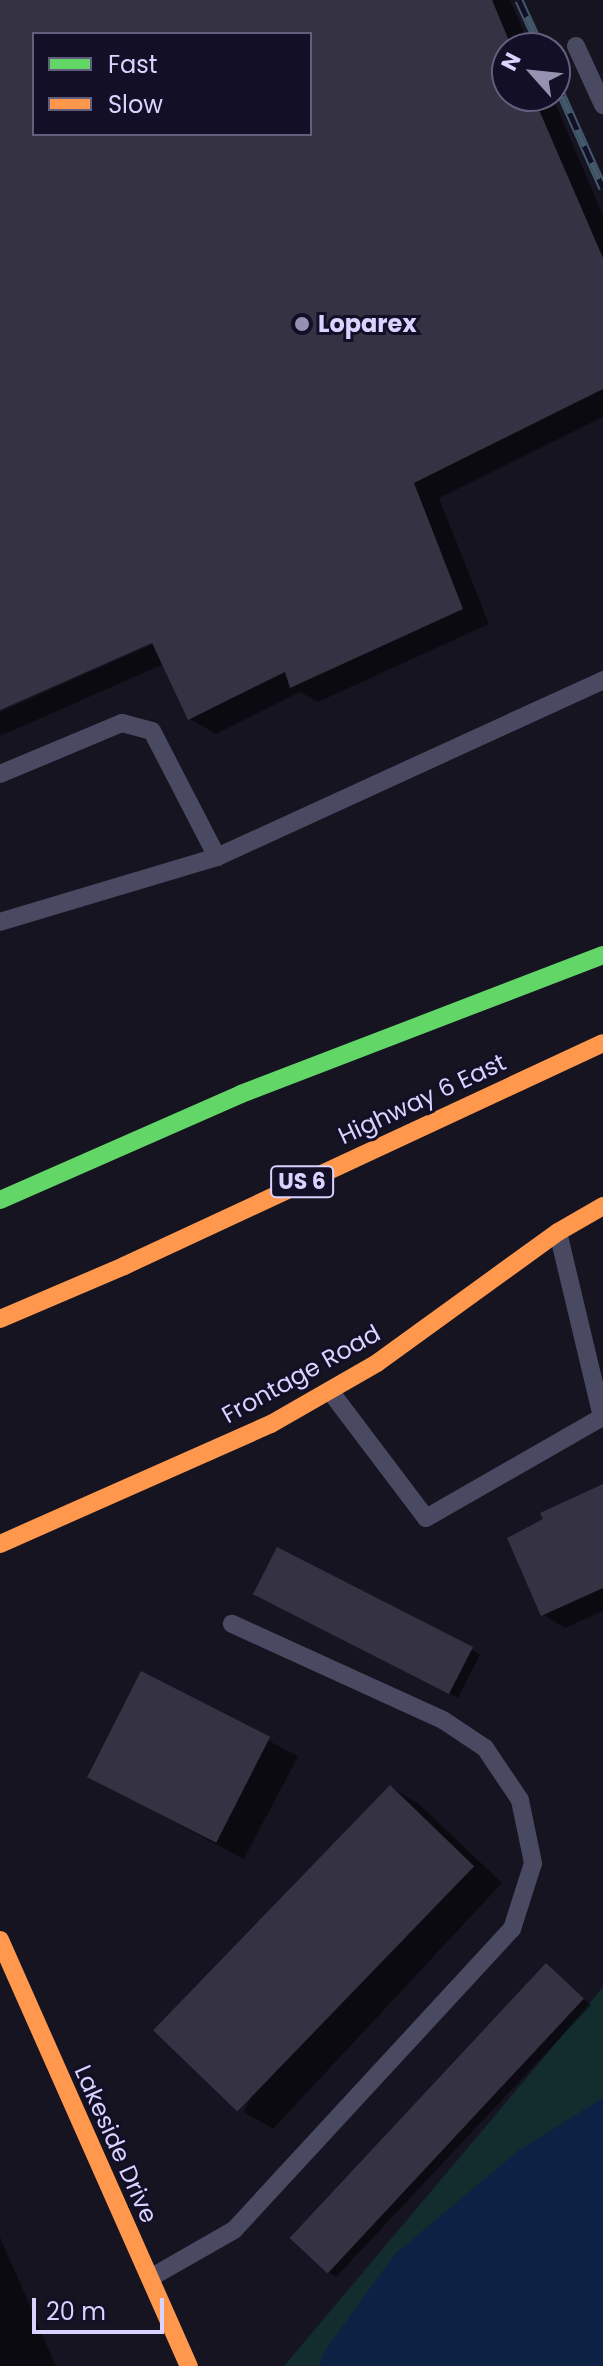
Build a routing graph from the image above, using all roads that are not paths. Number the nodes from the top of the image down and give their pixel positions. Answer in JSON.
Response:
{"nodes":[{"id":1,"x":576,"y":46,"type":"dead end"},
{"id":2,"x":603,"y":105,"type":"edge"},
{"id":3,"x":603,"y":680,"type":"edge"},
{"id":4,"x":0,"y":774,"type":"edge"},
{"id":5,"x":217,"y":857,"type":"junction"},
{"id":6,"x":0,"y":922,"type":"edge"},
{"id":7,"x":603,"y":955,"type":"edge"},
{"id":8,"x":603,"y":1043,"type":"edge"},
{"id":9,"x":0,"y":1200,"type":"edge"},
{"id":10,"x":603,"y":1206,"type":"edge"},
{"id":11,"x":558,"y":1232,"type":"junction"},
{"id":12,"x":0,"y":1319,"type":"edge"},
{"id":13,"x":330,"y":1391,"type":"junction"},
{"id":14,"x":0,"y":1544,"type":"edge"},
{"id":15,"x":232,"y":1624,"type":"dead end"},
{"id":16,"x":0,"y":1940,"type":"edge"},
{"id":17,"x":150,"y":2278,"type":"junction"},
{"id":18,"x":189,"y":2366,"type":"edge"}],
"edges":[{"from":1,"to":2,"type":"lane"},
{"from":3,"to":5,"type":"lane"},
{"from":4,"to":5,"type":"lane"},
{"from":5,"to":6,"type":"lane"},
{"from":7,"to":9,"type":"main road"},
{"from":8,"to":12,"type":"main road","name":"Highway 6 East","number":"US 6"},
{"from":10,"to":11,"type":"main road","name":"Frontage Road"},
{"from":11,"to":13,"type":"main road","name":"Frontage Road"},
{"from":11,"to":13,"type":"lane"},
{"from":13,"to":14,"type":"main road","name":"Frontage Road"},
{"from":15,"to":17,"type":"lane"},
{"from":16,"to":17,"type":"main road","name":"Lakeside Drive"},
{"from":17,"to":18,"type":"main road","name":"Lakeside Drive"}]}
